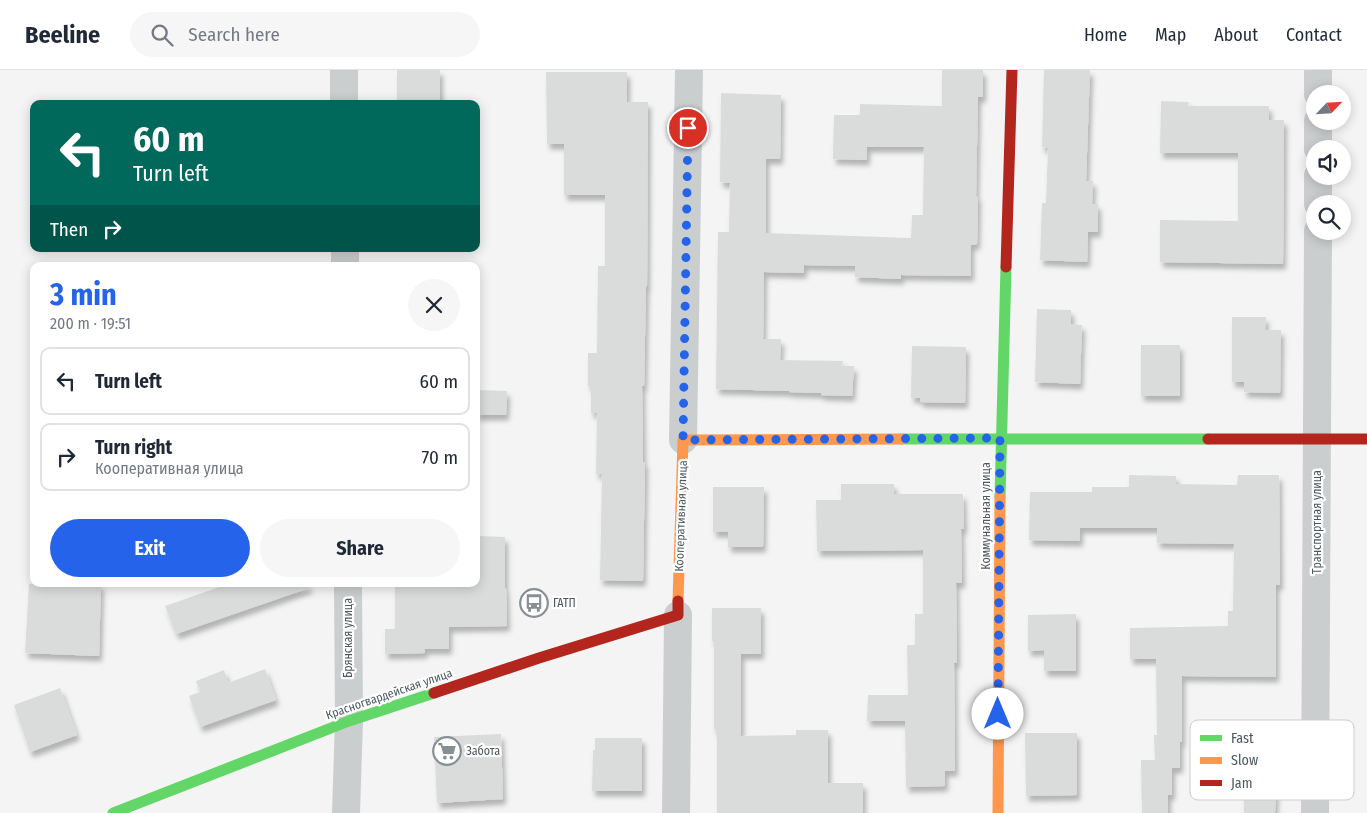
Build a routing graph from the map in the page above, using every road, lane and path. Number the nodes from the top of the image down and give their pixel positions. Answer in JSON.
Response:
{"nodes":[{"id":1,"x":344,"y":70,"type":"edge"},
{"id":2,"x":690,"y":70,"type":"edge"},
{"id":3,"x":1012,"y":70,"type":"edge"},
{"id":4,"x":1318,"y":70,"type":"edge"},
{"id":5,"x":1318,"y":85,"type":"edge"},
{"id":6,"x":344,"y":100,"type":"edge"},
{"id":7,"x":1318,"y":240,"type":"edge"},
{"id":8,"x":1000,"y":438,"type":"junction"},
{"id":9,"x":1317,"y":439,"type":"junction"},
{"id":10,"x":1367,"y":439,"type":"edge"},
{"id":11,"x":683,"y":440,"type":"junction"},
{"id":12,"x":348,"y":587,"type":"edge"},
{"id":13,"x":678,"y":615,"type":"junction"},
{"id":14,"x":1315,"y":720,"type":"edge"},
{"id":15,"x":349,"y":721,"type":"junction"},
{"id":16,"x":1315,"y":800,"type":"edge"},
{"id":17,"x":114,"y":813,"type":"edge"},
{"id":18,"x":346,"y":813,"type":"edge"},
{"id":19,"x":676,"y":813,"type":"edge"},
{"id":20,"x":998,"y":813,"type":"edge"},
{"id":21,"x":1315,"y":813,"type":"edge"}],
"edges":[{"from":1,"to":6,"type":"street"},
{"from":2,"to":11,"type":"street","name":"Кооперативная улица"},
{"from":3,"to":8,"type":"street","name":"Коммунальная улица"},
{"from":4,"to":5,"type":"street"},
{"from":7,"to":9,"type":"street","name":"Транспортная улица"},
{"from":8,"to":9,"type":"street"},
{"from":8,"to":11,"type":"street"},
{"from":8,"to":20,"type":"street","name":"Коммунальная улица"},
{"from":9,"to":10,"type":"street"},
{"from":9,"to":14,"type":"street","name":"Транспортная улица"},
{"from":11,"to":13,"type":"street","name":"Кооперативная улица"},
{"from":12,"to":15,"type":"street","name":"Брянская улица"},
{"from":13,"to":15,"type":"street","name":"Красногвардейская улица"},
{"from":13,"to":19,"type":"street","name":"Кооперативная улица"},
{"from":15,"to":17,"type":"street","name":"Красногвардейская улица"},
{"from":15,"to":18,"type":"street","name":"Брянская улица"},
{"from":16,"to":21,"type":"street","name":"Транспортная улица"}]}
